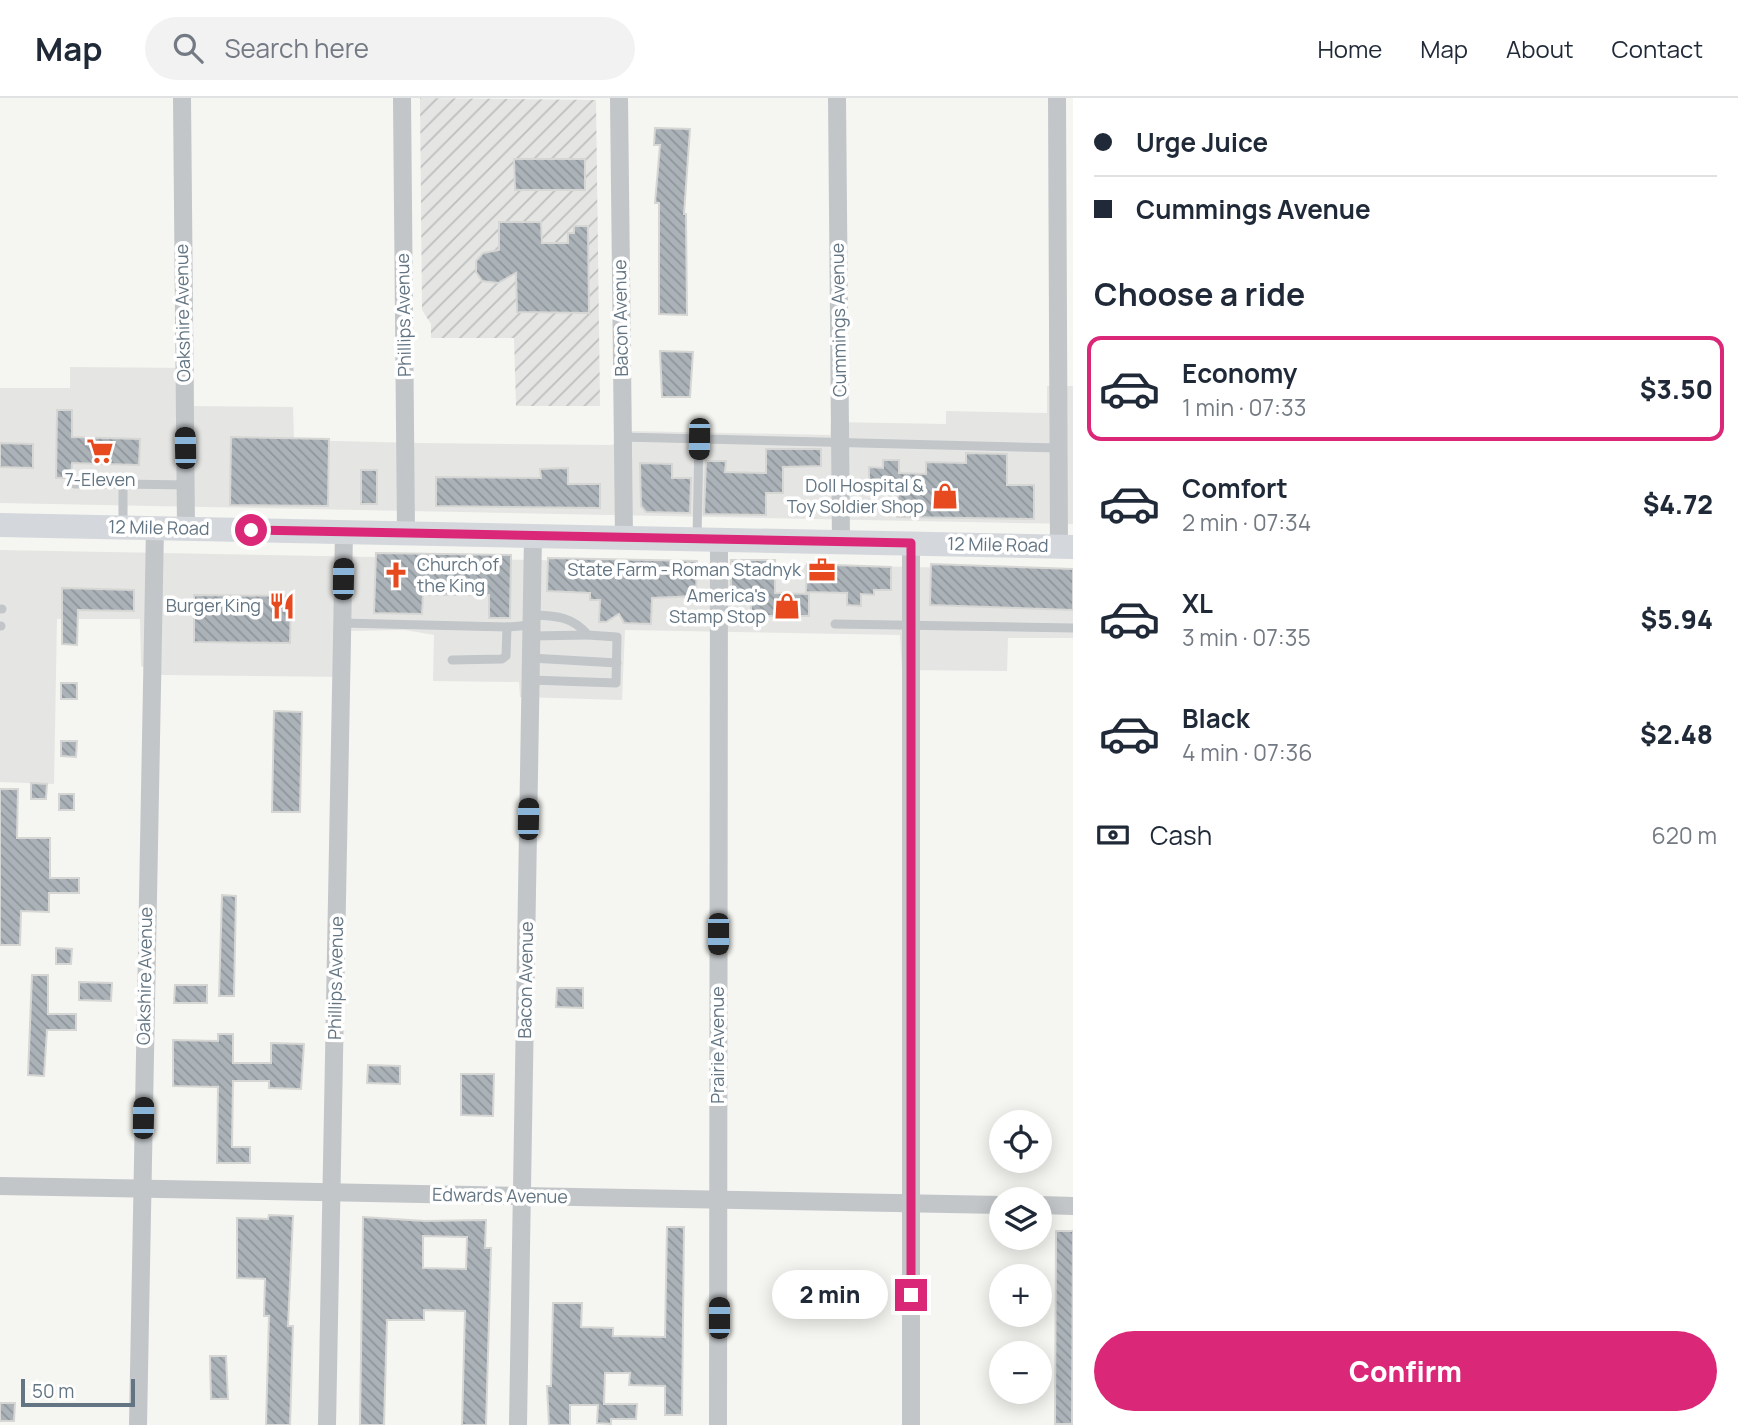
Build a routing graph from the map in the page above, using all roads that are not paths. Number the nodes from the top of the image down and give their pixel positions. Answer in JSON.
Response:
{"nodes":[{"id":1,"x":181,"y":98,"type":"edge"},
{"id":2,"x":402,"y":98,"type":"edge"},
{"id":3,"x":619,"y":98,"type":"edge"},
{"id":4,"x":837,"y":98,"type":"edge"},
{"id":5,"x":1057,"y":98,"type":"edge"},
{"id":6,"x":622,"y":437,"type":"junction"},
{"id":7,"x":699,"y":439,"type":"junction"},
{"id":8,"x":840,"y":443,"type":"junction"},
{"id":9,"x":1058,"y":448,"type":"junction"},
{"id":10,"x":75,"y":484,"type":"dead end"},
{"id":11,"x":123,"y":485,"type":"junction"},
{"id":12,"x":186,"y":485,"type":"junction"},
{"id":13,"x":0,"y":525,"type":"edge"},
{"id":14,"x":122,"y":527,"type":"junction"},
{"id":15,"x":155,"y":528,"type":"junction"},
{"id":16,"x":187,"y":528,"type":"junction"},
{"id":17,"x":344,"y":532,"type":"junction"},
{"id":18,"x":406,"y":533,"type":"junction"},
{"id":19,"x":533,"y":536,"type":"junction"},
{"id":20,"x":624,"y":538,"type":"junction"},
{"id":21,"x":708,"y":539,"type":"junction"},
{"id":22,"x":841,"y":542,"type":"junction"},
{"id":23,"x":911,"y":543,"type":"junction"},
{"id":24,"x":1066,"y":547,"type":"edge"},
{"id":25,"x":342,"y":623,"type":"junction"},
{"id":26,"x":835,"y":624,"type":"dead end"},
{"id":27,"x":532,"y":625,"type":"junction"},
{"id":28,"x":912,"y":625,"type":"junction"},
{"id":29,"x":507,"y":627,"type":"junction"},
{"id":30,"x":1073,"y":628,"type":"edge"},
{"id":31,"x":587,"y":635,"type":"junction"},
{"id":32,"x":531,"y":658,"type":"junction"},
{"id":33,"x":452,"y":660,"type":"dead end"},
{"id":34,"x":617,"y":663,"type":"junction"},
{"id":35,"x":531,"y":680,"type":"junction"},
{"id":36,"x":0,"y":1186,"type":"edge"},
{"id":37,"x":141,"y":1188,"type":"junction"},
{"id":38,"x":332,"y":1193,"type":"junction"},
{"id":39,"x":522,"y":1196,"type":"junction"},
{"id":40,"x":719,"y":1200,"type":"junction"},
{"id":41,"x":911,"y":1203,"type":"junction"},
{"id":42,"x":989,"y":1205,"type":"edge"},
{"id":43,"x":1052,"y":1205,"type":"edge"},
{"id":44,"x":1073,"y":1206,"type":"edge"},
{"id":45,"x":138,"y":1425,"type":"edge"},
{"id":46,"x":327,"y":1425,"type":"edge"},
{"id":47,"x":518,"y":1425,"type":"edge"},
{"id":48,"x":718,"y":1425,"type":"edge"},
{"id":49,"x":911,"y":1425,"type":"edge"}],
"edges":[{"from":1,"to":12,"type":"street","name":"Oakshire Avenue"},
{"from":2,"to":18,"type":"street","name":"Phillips Avenue"},
{"from":3,"to":6,"type":"street","name":"Bacon Avenue"},
{"from":4,"to":8,"type":"street","name":"Cummings Avenue"},
{"from":5,"to":9,"type":"street"},
{"from":6,"to":7,"type":"lane"},
{"from":6,"to":20,"type":"street","name":"Bacon Avenue"},
{"from":7,"to":8,"type":"lane"},
{"from":7,"to":21,"type":"lane"},
{"from":8,"to":9,"type":"lane"},
{"from":8,"to":22,"type":"street","name":"Cummings Avenue"},
{"from":9,"to":24,"type":"street"},
{"from":10,"to":11,"type":"lane"},
{"from":11,"to":12,"type":"lane"},
{"from":11,"to":14,"type":"lane"},
{"from":12,"to":16,"type":"street","name":"Oakshire Avenue"},
{"from":13,"to":14,"type":"main road","name":"12 Mile Road"},
{"from":14,"to":15,"type":"main road","name":"12 Mile Road"},
{"from":15,"to":16,"type":"main road","name":"12 Mile Road"},
{"from":15,"to":37,"type":"street","name":"Oakshire Avenue"},
{"from":16,"to":17,"type":"main road","name":"12 Mile Road"},
{"from":17,"to":18,"type":"main road","name":"12 Mile Road"},
{"from":17,"to":25,"type":"street","name":"Phillips Avenue"},
{"from":18,"to":19,"type":"main road","name":"12 Mile Road"},
{"from":19,"to":20,"type":"main road","name":"12 Mile Road"},
{"from":19,"to":27,"type":"street","name":"Bacon Avenue"},
{"from":20,"to":21,"type":"main road","name":"12 Mile Road"},
{"from":21,"to":22,"type":"main road","name":"12 Mile Road"},
{"from":21,"to":40,"type":"street","name":"Prairie Avenue"},
{"from":22,"to":23,"type":"main road","name":"12 Mile Road"},
{"from":23,"to":24,"type":"main road","name":"12 Mile Road"},
{"from":23,"to":28,"type":"street"},
{"from":25,"to":29,"type":"lane"},
{"from":25,"to":38,"type":"street","name":"Phillips Avenue"},
{"from":26,"to":28,"type":"lane"},
{"from":27,"to":29,"type":"lane"},
{"from":27,"to":31,"type":"lane"},
{"from":27,"to":31,"type":"lane"},
{"from":27,"to":32,"type":"street","name":"Bacon Avenue"},
{"from":28,"to":30,"type":"lane"},
{"from":28,"to":41,"type":"street"},
{"from":29,"to":33,"type":"lane"},
{"from":31,"to":34,"type":"lane"},
{"from":32,"to":34,"type":"lane"},
{"from":32,"to":35,"type":"street","name":"Bacon Avenue"},
{"from":34,"to":35,"type":"lane"},
{"from":35,"to":39,"type":"street","name":"Bacon Avenue"},
{"from":36,"to":37,"type":"street","name":"Edwards Avenue"},
{"from":37,"to":38,"type":"street","name":"Edwards Avenue"},
{"from":37,"to":45,"type":"street","name":"Oakshire Avenue"},
{"from":38,"to":39,"type":"street","name":"Edwards Avenue"},
{"from":38,"to":46,"type":"street","name":"Phillips Avenue"},
{"from":39,"to":40,"type":"street","name":"Edwards Avenue"},
{"from":39,"to":47,"type":"street","name":"Bacon Avenue"},
{"from":40,"to":41,"type":"street","name":"Edwards Avenue"},
{"from":40,"to":48,"type":"street","name":"Prairie Avenue"},
{"from":41,"to":42,"type":"street","name":"Edwards Avenue"},
{"from":41,"to":49,"type":"street"},
{"from":43,"to":44,"type":"street"}]}
